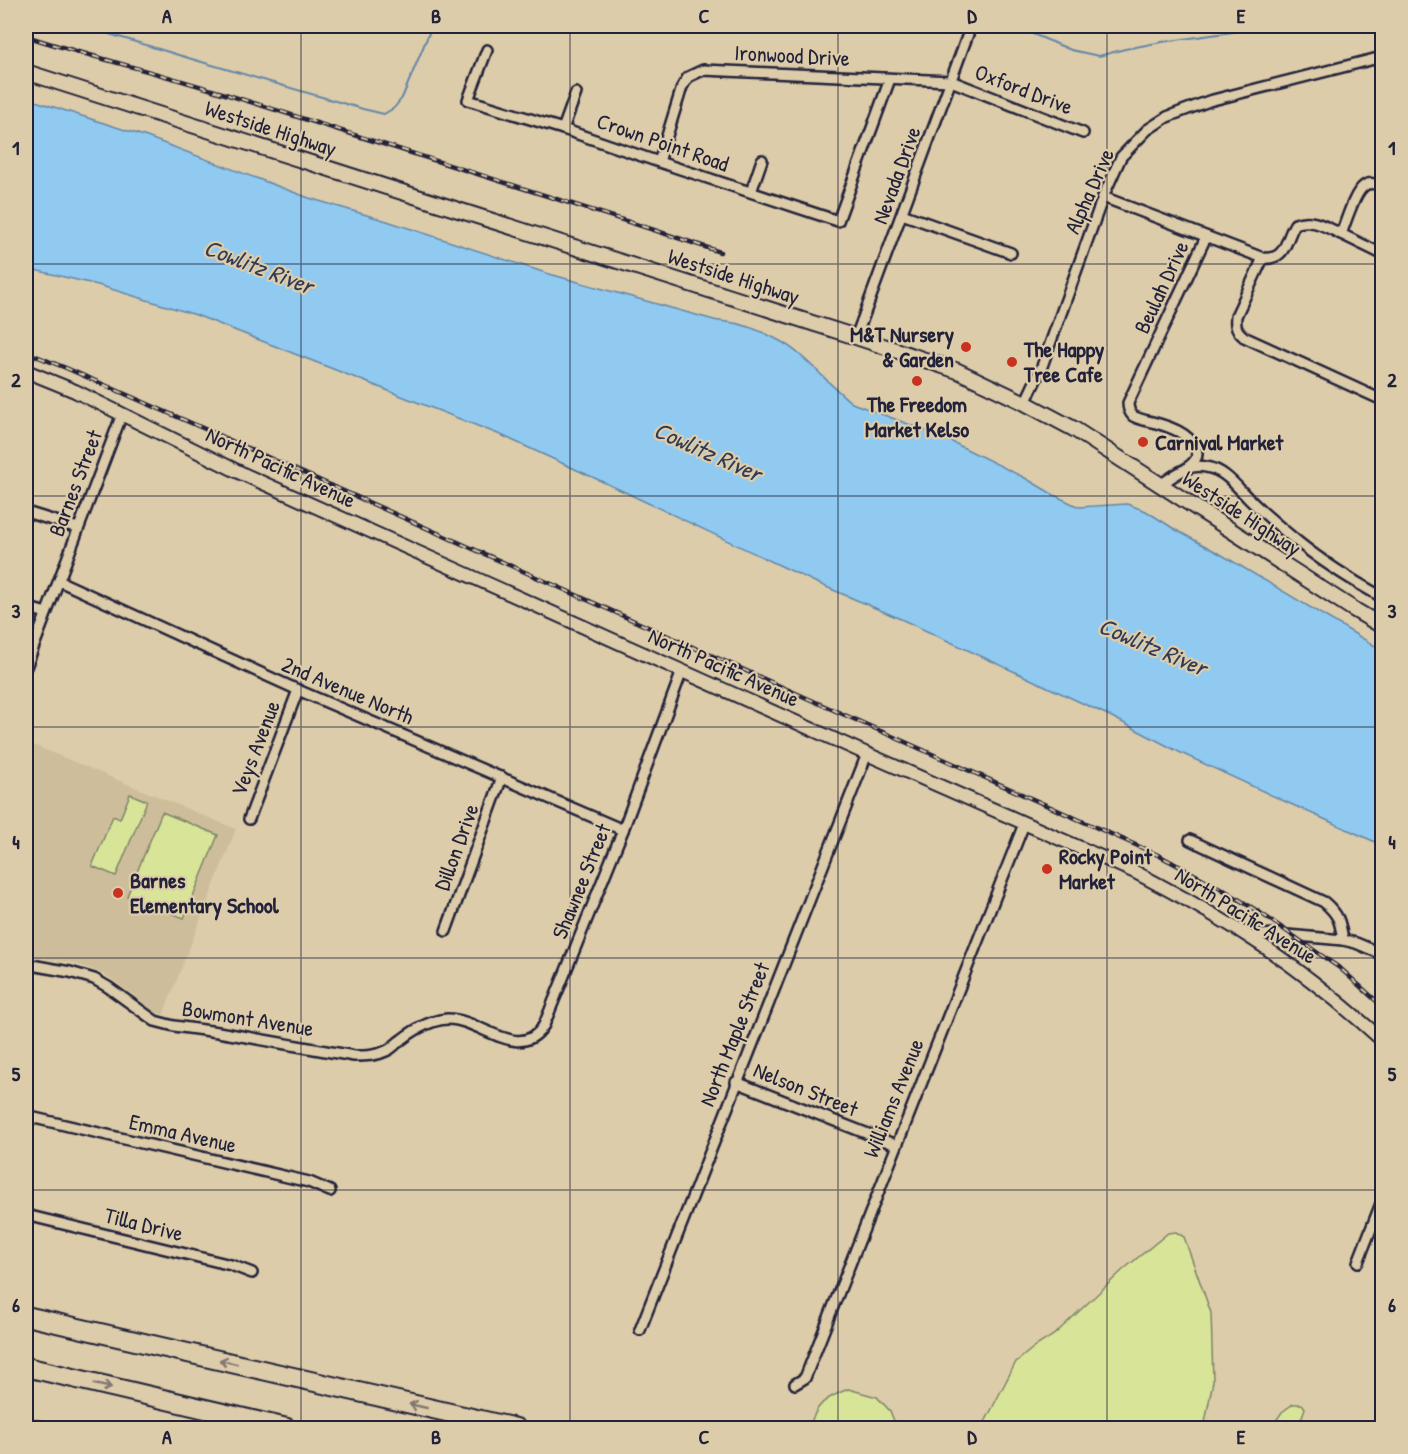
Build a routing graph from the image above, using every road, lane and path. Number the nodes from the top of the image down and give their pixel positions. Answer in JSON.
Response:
{"nodes":[{"id":1,"x":971,"y":26,"type":"edge"},
{"id":2,"x":487,"y":50,"type":"dead end"},
{"id":3,"x":1383,"y":57,"type":"edge"},
{"id":4,"x":26,"y":72,"type":"edge"},
{"id":5,"x":890,"y":79,"type":"junction"},
{"id":6,"x":951,"y":81,"type":"junction"},
{"id":7,"x":576,"y":93,"type":"dead end"},
{"id":8,"x":563,"y":129,"type":"junction"},
{"id":9,"x":1083,"y":133,"type":"dead end"},
{"id":10,"x":762,"y":160,"type":"dead end"},
{"id":11,"x":659,"y":162,"type":"junction"},
{"id":12,"x":1383,"y":186,"type":"edge"},
{"id":13,"x":751,"y":192,"type":"junction"},
{"id":14,"x":1103,"y":197,"type":"junction"},
{"id":15,"x":902,"y":214,"type":"junction"},
{"id":16,"x":1341,"y":234,"type":"junction"},
{"id":17,"x":1206,"y":237,"type":"junction"},
{"id":18,"x":1011,"y":253,"type":"dead end"},
{"id":19,"x":1383,"y":254,"type":"edge"},
{"id":20,"x":1263,"y":258,"type":"junction"},
{"id":21,"x":856,"y":337,"type":"junction"},
{"id":22,"x":26,"y":371,"type":"edge"},
{"id":23,"x":1383,"y":400,"type":"edge"},
{"id":24,"x":1025,"y":403,"type":"junction"},
{"id":25,"x":122,"y":414,"type":"junction"},
{"id":26,"x":1188,"y":467,"type":"junction"},
{"id":27,"x":1160,"y":485,"type":"junction"},
{"id":28,"x":26,"y":512,"type":"edge"},
{"id":29,"x":78,"y":528,"type":"junction"},
{"id":30,"x":59,"y":581,"type":"junction"},
{"id":31,"x":1383,"y":597,"type":"edge"},
{"id":32,"x":26,"y":607,"type":"edge"},
{"id":33,"x":46,"y":613,"type":"junction"},
{"id":34,"x":1383,"y":626,"type":"edge"},
{"id":35,"x":26,"y":667,"type":"edge"},
{"id":36,"x":682,"y":671,"type":"junction"},
{"id":37,"x":298,"y":690,"type":"junction"},
{"id":38,"x":867,"y":754,"type":"junction"},
{"id":39,"x":502,"y":777,"type":"junction"},
{"id":40,"x":249,"y":819,"type":"dead end"},
{"id":41,"x":1024,"y":824,"type":"junction"},
{"id":42,"x":623,"y":830,"type":"junction"},
{"id":43,"x":1190,"y":840,"type":"dead end"},
{"id":44,"x":446,"y":931,"type":"dead end"},
{"id":45,"x":1252,"y":938,"type":"junction"},
{"id":46,"x":1343,"y":940,"type":"junction"},
{"id":47,"x":1383,"y":954,"type":"edge"},
{"id":48,"x":26,"y":964,"type":"edge"},
{"id":49,"x":469,"y":1024,"type":"joint"},
{"id":50,"x":1383,"y":1040,"type":"edge"},
{"id":51,"x":736,"y":1082,"type":"junction"},
{"id":52,"x":26,"y":1116,"type":"edge"},
{"id":53,"x":896,"y":1145,"type":"junction"},
{"id":54,"x":330,"y":1191,"type":"dead end"},
{"id":55,"x":1383,"y":1201,"type":"edge"},
{"id":56,"x":26,"y":1215,"type":"edge"},
{"id":57,"x":1358,"y":1262,"type":"dead end"},
{"id":58,"x":252,"y":1273,"type":"dead end"},
{"id":59,"x":29,"y":1316,"type":"edge"},
{"id":60,"x":640,"y":1330,"type":"dead end"},
{"id":61,"x":26,"y":1367,"type":"edge"},
{"id":62,"x":26,"y":1373,"type":"edge"},
{"id":63,"x":72,"y":1378,"type":"junction"},
{"id":64,"x":795,"y":1384,"type":"dead end"},
{"id":65,"x":26,"y":1425,"type":"edge"},
{"id":66,"x":42,"y":1428,"type":"edge"},
{"id":67,"x":287,"y":1428,"type":"edge"},
{"id":68,"x":516,"y":1428,"type":"edge"}],
"edges":[{"from":1,"to":6,"type":"street","name":"Nevada Drive"},
{"from":2,"to":8,"type":"street","name":"Crown Point Road"},
{"from":3,"to":14,"type":"street","name":"Alpha Drive"},
{"from":4,"to":21,"type":"main road","name":"Westside Highway"},
{"from":5,"to":6,"type":"street","name":"Ironwood Drive"},
{"from":5,"to":11,"type":"street","name":"Ironwood Drive"},
{"from":5,"to":13,"type":"street","name":"Crown Point Road"},
{"from":6,"to":9,"type":"street","name":"Oxford Drive"},
{"from":6,"to":15,"type":"street","name":"Nevada Drive"},
{"from":7,"to":8,"type":"street","name":"Crown Point Road"},
{"from":8,"to":11,"type":"street","name":"Crown Point Road"},
{"from":10,"to":13,"type":"street","name":"Crown Point Road"},
{"from":11,"to":13,"type":"street","name":"Crown Point Road"},
{"from":12,"to":16,"type":"street"},
{"from":14,"to":17,"type":"street"},
{"from":14,"to":24,"type":"street","name":"Alpha Drive"},
{"from":15,"to":18,"type":"street"},
{"from":15,"to":21,"type":"street","name":"Nevada Drive"},
{"from":16,"to":19,"type":"street"},
{"from":16,"to":20,"type":"street"},
{"from":17,"to":20,"type":"street","name":"Beulah Drive"},
{"from":17,"to":26,"type":"street","name":"Beulah Drive"},
{"from":20,"to":23,"type":"street"},
{"from":21,"to":24,"type":"main road","name":"Westside Highway"},
{"from":22,"to":25,"type":"street","name":"North Pacific Avenue"},
{"from":24,"to":27,"type":"main road","name":"Westside Highway"},
{"from":25,"to":29,"type":"street","name":"Barnes Street"},
{"from":25,"to":36,"type":"street","name":"North Pacific Avenue"},
{"from":26,"to":27,"type":"street"},
{"from":26,"to":31,"type":"street"},
{"from":27,"to":34,"type":"main road","name":"Westside Highway"},
{"from":28,"to":29,"type":"street"},
{"from":29,"to":30,"type":"street","name":"Barnes Street"},
{"from":30,"to":33,"type":"street","name":"Barnes Street"},
{"from":30,"to":37,"type":"street","name":"2nd Avenue North"},
{"from":32,"to":33,"type":"street"},
{"from":33,"to":35,"type":"street","name":"Barnes Street"},
{"from":36,"to":38,"type":"street","name":"North Pacific Avenue"},
{"from":36,"to":42,"type":"street","name":"Shawnee Street"},
{"from":37,"to":39,"type":"street","name":"2nd Avenue North"},
{"from":37,"to":40,"type":"street","name":"Veys Avenue"},
{"from":38,"to":41,"type":"street","name":"North Pacific Avenue"},
{"from":38,"to":51,"type":"street","name":"North Maple Street"},
{"from":39,"to":42,"type":"street","name":"2nd Avenue North"},
{"from":39,"to":44,"type":"street","name":"Dillon Drive"},
{"from":41,"to":45,"type":"street","name":"North Pacific Avenue"},
{"from":41,"to":53,"type":"street","name":"Williams Avenue"},
{"from":42,"to":49,"type":"street","name":"Shawnee Street"},
{"from":43,"to":46,"type":"street"},
{"from":45,"to":46,"type":"street"},
{"from":45,"to":50,"type":"street","name":"North Pacific Avenue"},
{"from":46,"to":47,"type":"street"},
{"from":48,"to":49,"type":"street","name":"Bowmont Avenue"},
{"from":51,"to":53,"type":"street","name":"Nelson Street"},
{"from":51,"to":60,"type":"street","name":"North Maple Street"},
{"from":52,"to":54,"type":"street","name":"Emma Avenue"},
{"from":53,"to":64,"type":"street","name":"Williams Avenue"},
{"from":55,"to":57,"type":"street"},
{"from":56,"to":58,"type":"street","name":"Tilla Drive"},
{"from":68,"to":59,"type":"highway","one_way":true},
{"from":61,"to":63,"type":"highway"},
{"from":62,"to":63,"type":"highway"},
{"from":63,"to":67,"type":"highway","one_way":true},
{"from":65,"to":66,"type":"street"}]}
